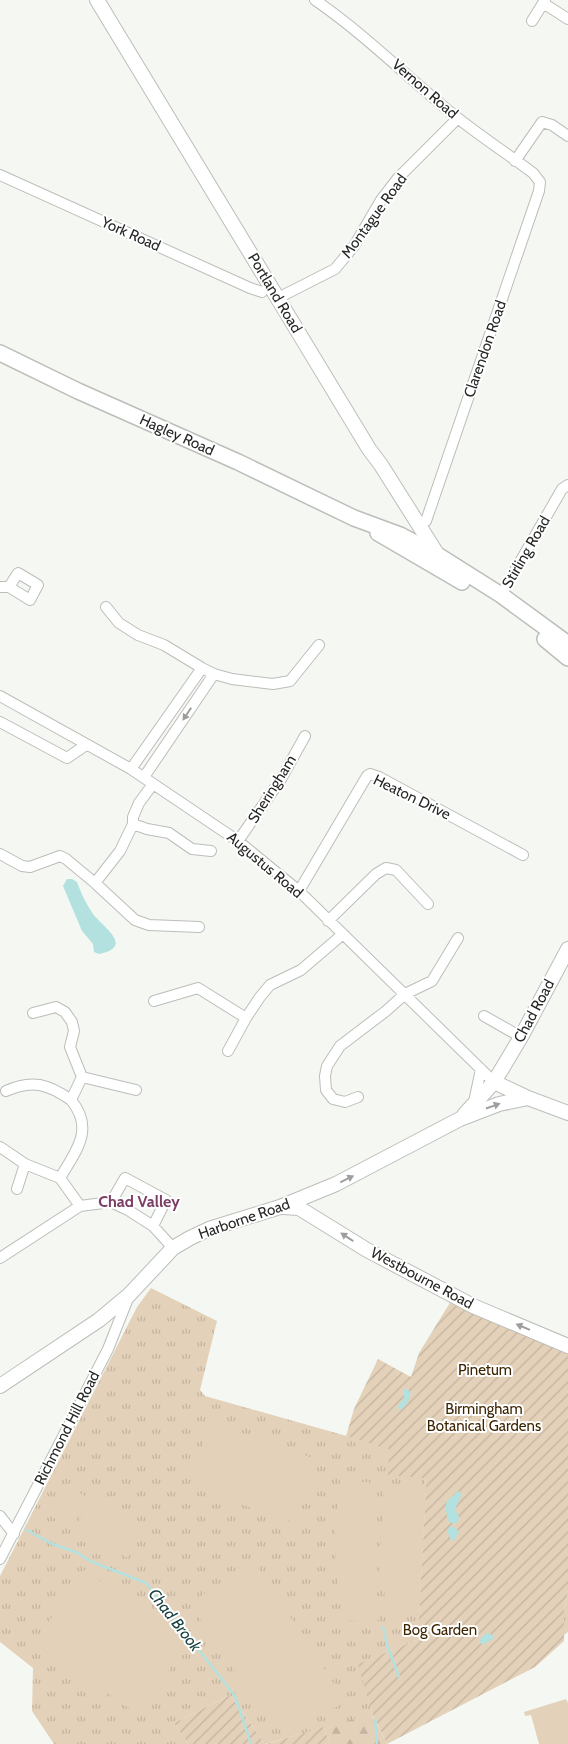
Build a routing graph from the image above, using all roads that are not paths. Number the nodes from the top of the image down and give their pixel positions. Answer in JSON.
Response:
{"nodes":[{"id":1,"x":97,"y":0,"type":"edge"},
{"id":2,"x":314,"y":0,"type":"edge"},
{"id":3,"x":544,"y":2,"type":"edge"},
{"id":4,"x":568,"y":19,"type":"edge"},
{"id":5,"x":532,"y":21,"type":"dead end"},
{"id":6,"x":458,"y":118,"type":"junction"},
{"id":7,"x":568,"y":136,"type":"edge"},
{"id":8,"x":515,"y":161,"type":"junction"},
{"id":9,"x":0,"y":175,"type":"edge"},
{"id":10,"x":536,"y":177,"type":"joint"},
{"id":11,"x":262,"y":292,"type":"dead end"},
{"id":12,"x":278,"y":298,"type":"junction"},
{"id":13,"x":0,"y":353,"type":"edge"},
{"id":14,"x":568,"y":485,"type":"edge"},
{"id":15,"x":354,"y":518,"type":"junction"},
{"id":16,"x":426,"y":521,"type":"dead end"},
{"id":17,"x":436,"y":554,"type":"junction"},
{"id":18,"x":459,"y":580,"type":"junction"},
{"id":19,"x":501,"y":595,"type":"junction"},
{"id":20,"x":106,"y":607,"type":"dead end"},
{"id":21,"x":568,"y":644,"type":"edge"},
{"id":22,"x":319,"y":646,"type":"dead end"},
{"id":23,"x":568,"y":658,"type":"edge"},
{"id":24,"x":202,"y":668,"type":"junction"},
{"id":25,"x":214,"y":674,"type":"junction"},
{"id":26,"x":0,"y":696,"type":"edge"},
{"id":27,"x":0,"y":722,"type":"edge"},
{"id":28,"x":305,"y":736,"type":"dead end"},
{"id":29,"x":86,"y":745,"type":"junction"},
{"id":30,"x":132,"y":770,"type":"junction"},
{"id":31,"x":144,"y":777,"type":"junction"},
{"id":32,"x":153,"y":784,"type":"junction"},
{"id":33,"x":133,"y":824,"type":"junction"},
{"id":34,"x":238,"y":841,"type":"junction"},
{"id":35,"x":211,"y":851,"type":"dead end"},
{"id":36,"x":0,"y":854,"type":"edge"},
{"id":37,"x":523,"y":855,"type":"dead end"},
{"id":38,"x":95,"y":883,"type":"junction"},
{"id":39,"x":298,"y":891,"type":"junction"},
{"id":40,"x":428,"y":904,"type":"dead end"},
{"id":41,"x":328,"y":921,"type":"junction"},
{"id":42,"x":199,"y":927,"type":"dead end"},
{"id":43,"x":343,"y":934,"type":"junction"},
{"id":44,"x":458,"y":938,"type":"dead end"},
{"id":45,"x":568,"y":949,"type":"edge"},
{"id":46,"x":405,"y":994,"type":"junction"},
{"id":47,"x":154,"y":1000,"type":"dead end"},
{"id":48,"x":33,"y":1013,"type":"dead end"},
{"id":49,"x":484,"y":1016,"type":"dead end"},
{"id":50,"x":246,"y":1018,"type":"junction"},
{"id":51,"x":521,"y":1037,"type":"junction"},
{"id":52,"x":228,"y":1051,"type":"dead end"},
{"id":53,"x":491,"y":1075,"type":"junction"},
{"id":54,"x":82,"y":1078,"type":"junction"},
{"id":55,"x":136,"y":1090,"type":"dead end"},
{"id":56,"x":6,"y":1091,"type":"dead end"},
{"id":57,"x":358,"y":1097,"type":"dead end"},
{"id":58,"x":528,"y":1098,"type":"junction"},
{"id":59,"x":71,"y":1100,"type":"junction"},
{"id":60,"x":568,"y":1113,"type":"edge"},
{"id":61,"x":460,"y":1119,"type":"junction"},
{"id":62,"x":0,"y":1147,"type":"edge"},
{"id":63,"x":25,"y":1164,"type":"junction"},
{"id":64,"x":60,"y":1178,"type":"junction"},
{"id":65,"x":17,"y":1189,"type":"dead end"},
{"id":66,"x":111,"y":1202,"type":"junction"},
{"id":67,"x":300,"y":1203,"type":"junction"},
{"id":68,"x":80,"y":1206,"type":"junction"},
{"id":69,"x":153,"y":1226,"type":"junction"},
{"id":70,"x":173,"y":1248,"type":"junction"},
{"id":71,"x":0,"y":1258,"type":"edge"},
{"id":72,"x":129,"y":1295,"type":"junction"},
{"id":73,"x":568,"y":1346,"type":"edge"},
{"id":74,"x":0,"y":1386,"type":"edge"},
{"id":75,"x":0,"y":1516,"type":"edge"},
{"id":76,"x":14,"y":1534,"type":"junction"},
{"id":77,"x":0,"y":1559,"type":"edge"}],
"edges":[{"from":1,"to":12,"type":"main road","name":"Portland Road"},
{"from":2,"to":6,"type":"street","name":"Vernon Road"},
{"from":3,"to":4,"type":"street"},
{"from":3,"to":5,"type":"street"},
{"from":6,"to":8,"type":"street","name":"Vernon Road"},
{"from":6,"to":12,"type":"street","name":"Montague Road"},
{"from":7,"to":8,"type":"street"},
{"from":8,"to":10,"type":"street","name":"Vernon Road"},
{"from":9,"to":11,"type":"street","name":"York Road"},
{"from":10,"to":16,"type":"street","name":"Clarendon Road"},
{"from":12,"to":17,"type":"main road","name":"Portland Road"},
{"from":13,"to":15,"type":"highway","name":"Hagley Road"},
{"from":14,"to":19,"type":"street","name":"Stirling Road"},
{"from":15,"to":17,"type":"highway","name":"Hagley Road"},
{"from":15,"to":18,"type":"highway","name":"Hagley Road"},
{"from":17,"to":18,"type":"main road","name":"Portland Road"},
{"from":17,"to":19,"type":"highway","name":"Hagley Road"},
{"from":18,"to":23,"type":"highway","name":"Hagley Road"},
{"from":19,"to":21,"type":"highway","name":"Hagley Road"},
{"from":20,"to":24,"type":"street"},
{"from":22,"to":25,"type":"street"},
{"from":24,"to":25,"type":"street"},
{"from":24,"to":30,"type":"street"},
{"from":25,"to":31,"type":"street","one_way":true},
{"from":26,"to":29,"type":"street","name":"Augustus Road"},
{"from":27,"to":29,"type":"street"},
{"from":28,"to":34,"type":"street","name":"Sheringham"},
{"from":29,"to":30,"type":"street","name":"Augustus Road"},
{"from":30,"to":31,"type":"street","name":"Augustus Road"},
{"from":31,"to":32,"type":"street","name":"Augustus Road"},
{"from":32,"to":33,"type":"street"},
{"from":32,"to":34,"type":"street","name":"Augustus Road"},
{"from":33,"to":35,"type":"street"},
{"from":33,"to":38,"type":"street"},
{"from":34,"to":39,"type":"street","name":"Augustus Road"},
{"from":36,"to":38,"type":"street"},
{"from":37,"to":39,"type":"street","name":"Heaton Drive"},
{"from":38,"to":42,"type":"street"},
{"from":39,"to":41,"type":"street","name":"Augustus Road"},
{"from":40,"to":41,"type":"street"},
{"from":41,"to":43,"type":"street","name":"Augustus Road"},
{"from":43,"to":46,"type":"street","name":"Augustus Road"},
{"from":43,"to":50,"type":"street"},
{"from":44,"to":46,"type":"street"},
{"from":45,"to":51,"type":"main road","name":"Chad Road"},
{"from":46,"to":53,"type":"street","name":"Augustus Road"},
{"from":46,"to":57,"type":"street"},
{"from":47,"to":50,"type":"street"},
{"from":48,"to":54,"type":"street"},
{"from":49,"to":51,"type":"street"},
{"from":50,"to":52,"type":"street"},
{"from":51,"to":53,"type":"main road","name":"Chad Road"},
{"from":53,"to":58,"type":"main road"},
{"from":53,"to":61,"type":"main road","name":"Harborne Road"},
{"from":54,"to":55,"type":"street"},
{"from":54,"to":59,"type":"street"},
{"from":56,"to":59,"type":"street"},
{"from":58,"to":60,"type":"main road"},
{"from":61,"to":58,"type":"main road","name":"Harborne Road","one_way":true},
{"from":59,"to":64,"type":"street"},
{"from":67,"to":61,"type":"main road","name":"Harborne Road","one_way":true},
{"from":62,"to":63,"type":"street"},
{"from":63,"to":64,"type":"street"},
{"from":63,"to":65,"type":"street"},
{"from":64,"to":68,"type":"street"},
{"from":66,"to":68,"type":"street"},
{"from":66,"to":69,"type":"street"},
{"from":66,"to":69,"type":"street"},
{"from":67,"to":70,"type":"main road","name":"Harborne Road"},
{"from":73,"to":67,"type":"main road","name":"Westbourne Road","one_way":true},
{"from":68,"to":71,"type":"street"},
{"from":69,"to":70,"type":"street"},
{"from":70,"to":72,"type":"main road","name":"Harborne Road"},
{"from":72,"to":74,"type":"main road","name":"Harborne Road"},
{"from":72,"to":76,"type":"street","name":"Richmond Hill Road"},
{"from":75,"to":76,"type":"street"},
{"from":76,"to":77,"type":"street","name":"Richmond Hill Road"}]}
